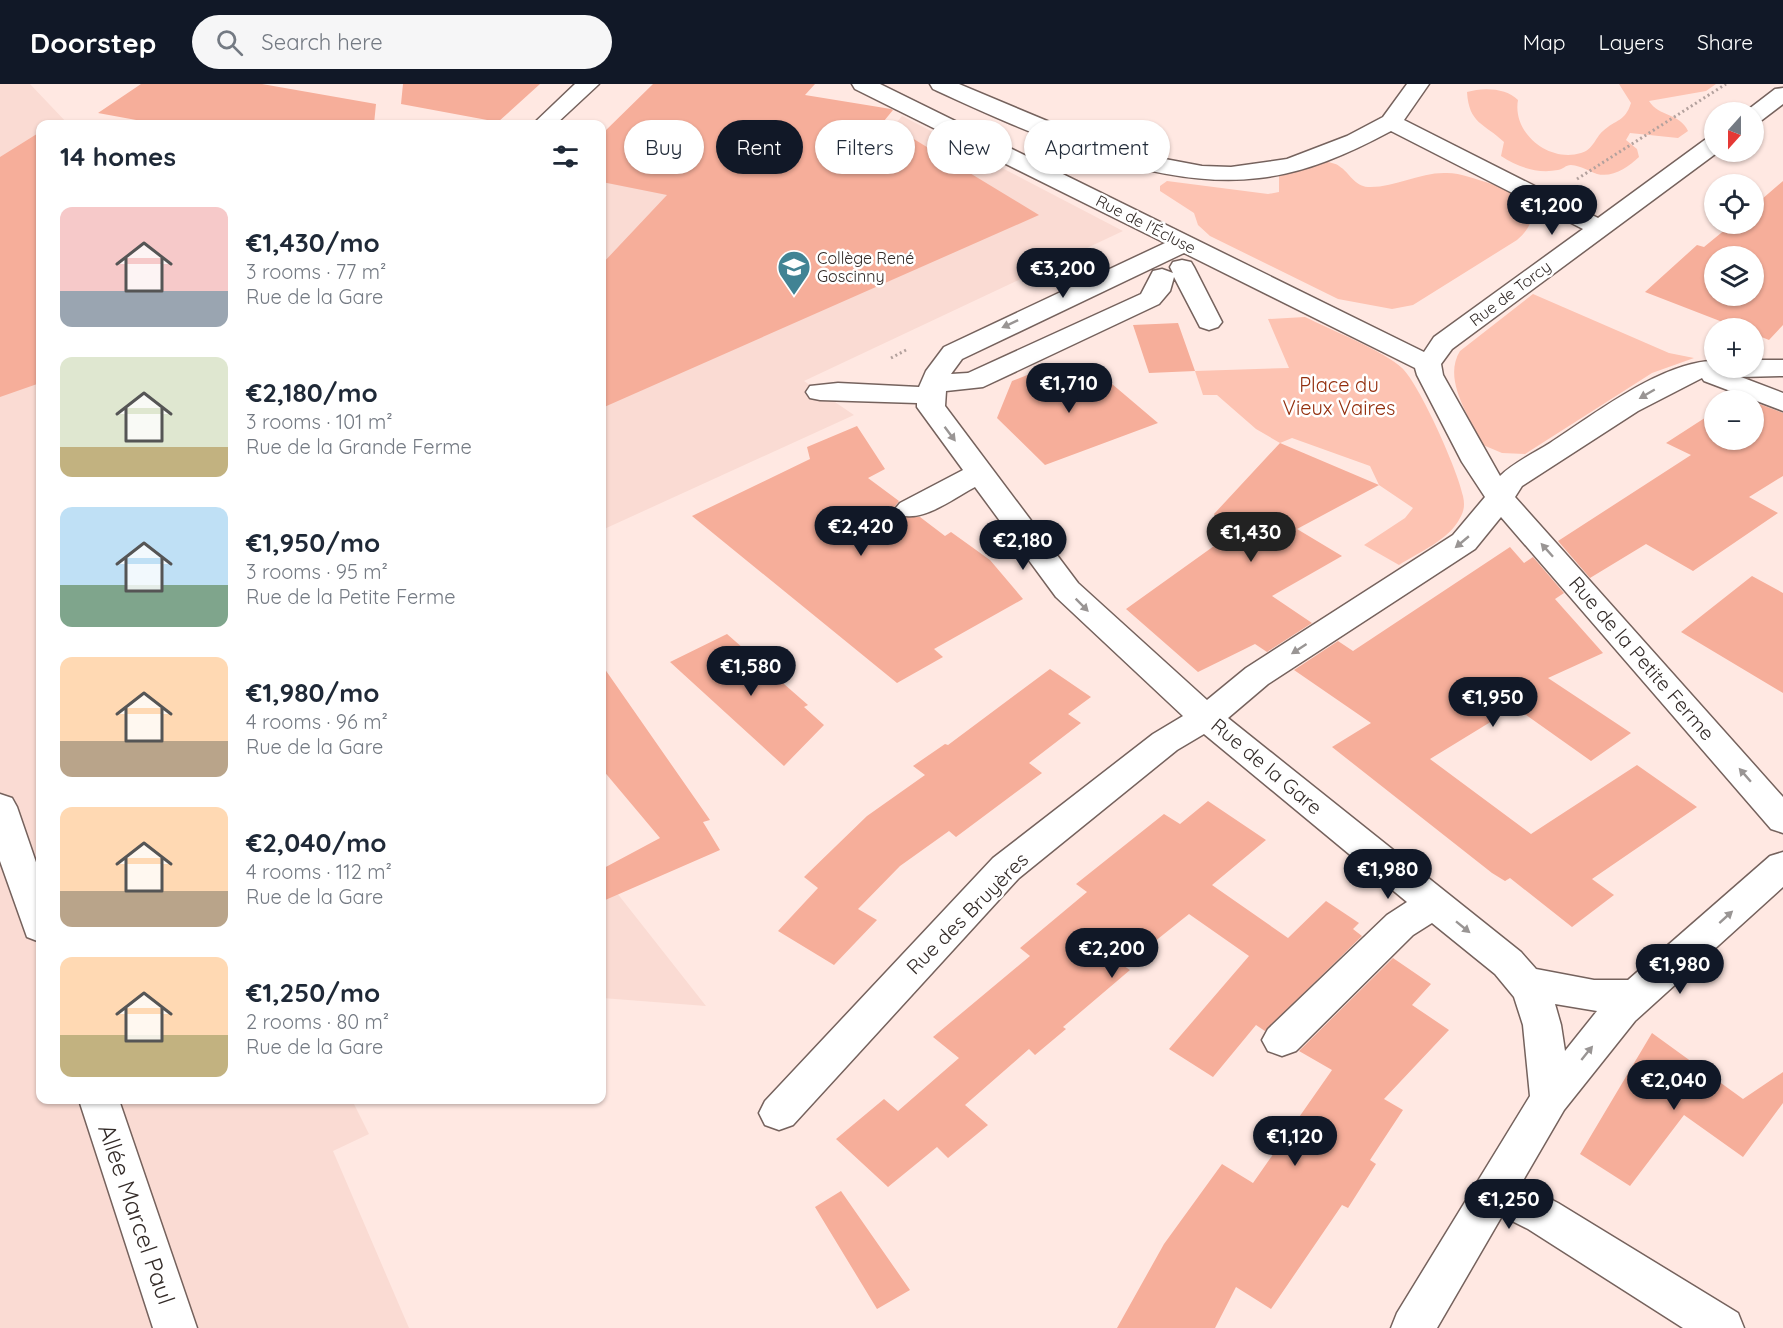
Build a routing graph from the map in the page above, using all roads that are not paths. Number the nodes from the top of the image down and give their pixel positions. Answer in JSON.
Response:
{"nodes":[{"id":1,"x":588,"y":84,"type":"edge"},
{"id":2,"x":863,"y":84,"type":"edge"},
{"id":3,"x":941,"y":84,"type":"edge"},
{"id":4,"x":1418,"y":84,"type":"edge"},
{"id":5,"x":1783,"y":94,"type":"edge"},
{"id":6,"x":1764,"y":108,"type":"edge"},
{"id":7,"x":548,"y":120,"type":"edge"},
{"id":8,"x":1391,"y":122,"type":"junction"},
{"id":9,"x":1704,"y":151,"type":"edge"},
{"id":10,"x":1599,"y":228,"type":"junction"},
{"id":11,"x":1176,"y":262,"type":"junction"},
{"id":12,"x":1209,"y":322,"type":"dead end"},
{"id":13,"x":1428,"y":364,"type":"junction"},
{"id":14,"x":1783,"y":368,"type":"edge"},
{"id":15,"x":1700,"y":369,"type":"junction"},
{"id":16,"x":933,"y":389,"type":"junction"},
{"id":17,"x":820,"y":392,"type":"dead end"},
{"id":18,"x":1783,"y":403,"type":"edge"},
{"id":19,"x":980,"y":473,"type":"junction"},
{"id":20,"x":1500,"y":498,"type":"junction"},
{"id":21,"x":910,"y":509,"type":"dead end"},
{"id":22,"x":1207,"y":717,"type":"junction"},
{"id":23,"x":0,"y":807,"type":"edge"},
{"id":24,"x":1783,"y":820,"type":"edge"},
{"id":25,"x":1783,"y":866,"type":"edge"},
{"id":26,"x":1434,"y":903,"type":"junction"},
{"id":27,"x":36,"y":915,"type":"edge"},
{"id":28,"x":1524,"y":982,"type":"junction"},
{"id":29,"x":1637,"y":995,"type":"junction"},
{"id":30,"x":1282,"y":1040,"type":"dead end"},
{"id":31,"x":1550,"y":1098,"type":"junction"},
{"id":32,"x":100,"y":1104,"type":"edge"},
{"id":33,"x":779,"y":1113,"type":"dead end"},
{"id":34,"x":1496,"y":1192,"type":"junction"},
{"id":35,"x":176,"y":1328,"type":"edge"},
{"id":36,"x":1413,"y":1328,"type":"edge"},
{"id":37,"x":1722,"y":1328,"type":"edge"}],
"edges":[{"from":1,"to":7,"type":"street"},
{"from":2,"to":11,"type":"street","name":"Rue de l'Écluse"},
{"from":3,"to":8,"type":"street"},
{"from":4,"to":8,"type":"street"},
{"from":5,"to":6,"type":"street"},
{"from":8,"to":10,"type":"street"},
{"from":9,"to":10,"type":"street","name":"Rue de Torcy"},
{"from":10,"to":13,"type":"street","name":"Rue de Torcy"},
{"from":11,"to":12,"type":"street"},
{"from":11,"to":13,"type":"street","name":"Rue de l'Écluse"},
{"from":11,"to":16,"type":"street"},
{"from":11,"to":16,"type":"street","one_way":true},
{"from":13,"to":20,"type":"street","name":"Rue de la Petite Ferme"},
{"from":14,"to":15,"type":"street"},
{"from":15,"to":18,"type":"street"},
{"from":15,"to":20,"type":"street","one_way":true},
{"from":16,"to":17,"type":"street"},
{"from":16,"to":19,"type":"street","one_way":true},
{"from":19,"to":21,"type":"street"},
{"from":19,"to":22,"type":"street","one_way":true},
{"from":20,"to":22,"type":"street","name":"Rue de la Gare","one_way":true},
{"from":24,"to":20,"type":"street","name":"Rue de la Petite Ferme","one_way":true},
{"from":22,"to":26,"type":"street","name":"Rue de la Gare"},
{"from":22,"to":33,"type":"street","name":"Rue des Bruyères"},
{"from":23,"to":27,"type":"street"},
{"from":29,"to":25,"type":"street","one_way":true},
{"from":26,"to":28,"type":"street","name":"Rue de la Gare","one_way":true},
{"from":26,"to":30,"type":"street"},
{"from":28,"to":29,"type":"street"},
{"from":28,"to":31,"type":"street","name":"Rue de la Gare"},
{"from":31,"to":29,"type":"street","one_way":true},
{"from":31,"to":34,"type":"street"},
{"from":32,"to":35,"type":"street","name":"Allée Marcel Paul"},
{"from":34,"to":36,"type":"street"},
{"from":34,"to":37,"type":"street"}]}
